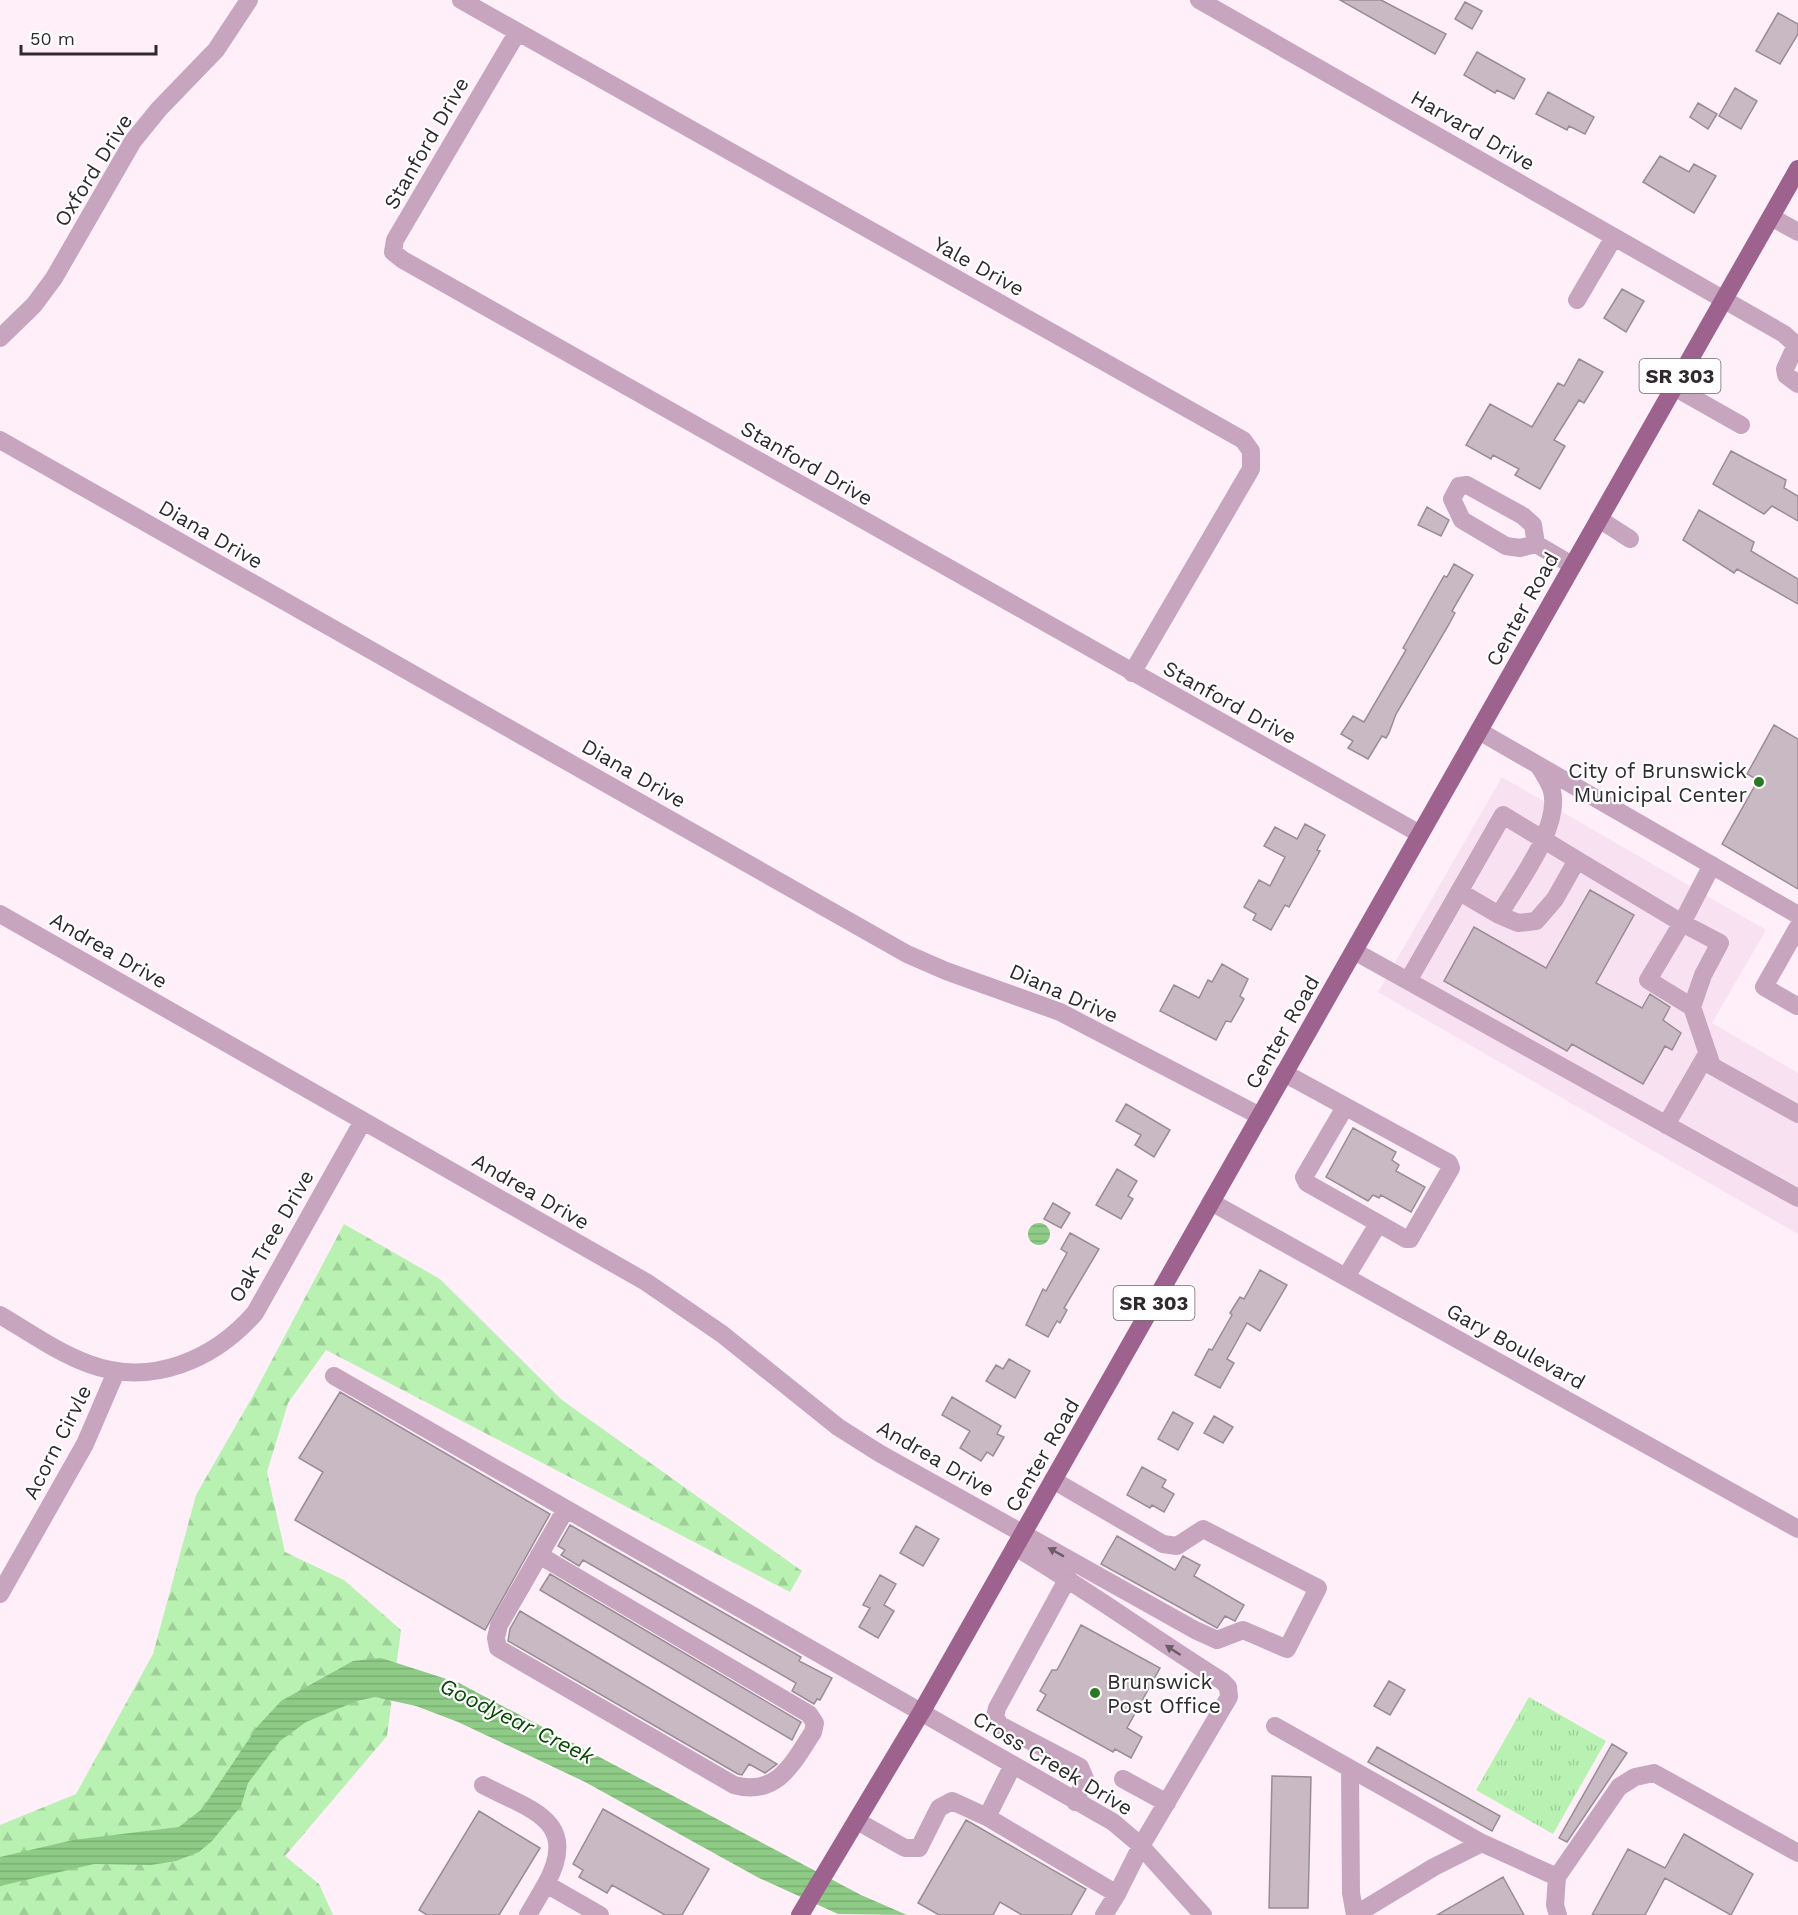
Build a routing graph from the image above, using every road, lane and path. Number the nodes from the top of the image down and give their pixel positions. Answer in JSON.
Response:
{"nodes":[{"id":1,"x":249,"y":0,"type":"edge"},
{"id":2,"x":461,"y":0,"type":"edge"},
{"id":3,"x":1199,"y":0,"type":"edge"},
{"id":4,"x":517,"y":33,"type":"junction"},
{"id":5,"x":1798,"y":169,"type":"edge"},
{"id":6,"x":1771,"y":217,"type":"junction"},
{"id":7,"x":1798,"y":232,"type":"edge"},
{"id":8,"x":1614,"y":237,"type":"junction"},
{"id":9,"x":1577,"y":300,"type":"dead end"},
{"id":10,"x":1724,"y":300,"type":"junction"},
{"id":11,"x":0,"y":338,"type":"edge"},
{"id":12,"x":1798,"y":384,"type":"edge"},
{"id":13,"x":1674,"y":387,"type":"junction"},
{"id":14,"x":1741,"y":425,"type":"dead end"},
{"id":15,"x":0,"y":440,"type":"edge"},
{"id":16,"x":1599,"y":519,"type":"junction"},
{"id":17,"x":1630,"y":539,"type":"dead end"},
{"id":18,"x":1536,"y":544,"type":"dead end"},
{"id":19,"x":1572,"y":565,"type":"junction"},
{"id":20,"x":1132,"y":672,"type":"junction"},
{"id":21,"x":1479,"y":731,"type":"junction"},
{"id":22,"x":1539,"y":766,"type":"junction"},
{"id":23,"x":1420,"y":834,"type":"junction"},
{"id":24,"x":1544,"y":838,"type":"junction"},
{"id":25,"x":1577,"y":860,"type":"junction"},
{"id":26,"x":1712,"y":865,"type":"junction"},
{"id":27,"x":1460,"y":892,"type":"junction"},
{"id":28,"x":0,"y":914,"type":"edge"},
{"id":29,"x":1499,"y":915,"type":"junction"},
{"id":30,"x":1798,"y":915,"type":"edge"},
{"id":31,"x":1682,"y":922,"type":"junction"},
{"id":32,"x":1798,"y":927,"type":"edge"},
{"id":33,"x":1354,"y":951,"type":"junction"},
{"id":34,"x":1408,"y":981,"type":"junction"},
{"id":35,"x":1797,"y":1006,"type":"edge"},
{"id":36,"x":1692,"y":1007,"type":"junction"},
{"id":37,"x":1707,"y":1054,"type":"junction"},
{"id":38,"x":1284,"y":1073,"type":"junction"},
{"id":39,"x":1346,"y":1107,"type":"junction"},
{"id":40,"x":1798,"y":1114,"type":"edge"},
{"id":41,"x":1260,"y":1116,"type":"junction"},
{"id":42,"x":363,"y":1120,"type":"junction"},
{"id":43,"x":1666,"y":1125,"type":"junction"},
{"id":44,"x":1798,"y":1198,"type":"edge"},
{"id":45,"x":1211,"y":1202,"type":"junction"},
{"id":46,"x":1378,"y":1224,"type":"junction"},
{"id":47,"x":1346,"y":1277,"type":"junction"},
{"id":48,"x":0,"y":1315,"type":"edge"},
{"id":49,"x":116,"y":1372,"type":"junction"},
{"id":50,"x":334,"y":1376,"type":"dead end"},
{"id":51,"x":1053,"y":1480,"type":"junction"},
{"id":52,"x":566,"y":1509,"type":"junction"},
{"id":53,"x":1798,"y":1529,"type":"edge"},
{"id":54,"x":1019,"y":1540,"type":"junction"},
{"id":55,"x":539,"y":1556,"type":"junction"},
{"id":56,"x":1068,"y":1578,"type":"junction"},
{"id":57,"x":0,"y":1594,"type":"edge"},
{"id":58,"x":922,"y":1711,"type":"junction"},
{"id":59,"x":1275,"y":1726,"type":"dead end"},
{"id":60,"x":1012,"y":1766,"type":"junction"},
{"id":61,"x":1350,"y":1769,"type":"junction"},
{"id":62,"x":1123,"y":1779,"type":"dead end"},
{"id":63,"x":483,"y":1785,"type":"dead end"},
{"id":64,"x":1075,"y":1802,"type":"junction"},
{"id":65,"x":1167,"y":1803,"type":"junction"},
{"id":66,"x":987,"y":1817,"type":"junction"},
{"id":67,"x":857,"y":1821,"type":"junction"},
{"id":68,"x":1482,"y":1843,"type":"junction"},
{"id":69,"x":1141,"y":1846,"type":"junction"},
{"id":70,"x":1798,"y":1853,"type":"edge"},
{"id":71,"x":1557,"y":1877,"type":"junction"},
{"id":72,"x":546,"y":1884,"type":"junction"},
{"id":73,"x":1117,"y":1894,"type":"junction"},
{"id":74,"x":804,"y":1909,"type":"edge"},
{"id":75,"x":593,"y":1913,"type":"edge"},
{"id":76,"x":528,"y":1915,"type":"edge"},
{"id":77,"x":1104,"y":1915,"type":"edge"},
{"id":78,"x":1203,"y":1915,"type":"edge"},
{"id":79,"x":1355,"y":1915,"type":"edge"},
{"id":80,"x":1558,"y":1915,"type":"edge"}],
"edges":[{"from":1,"to":11,"type":"street","name":"Oxford Drive"},
{"from":2,"to":4,"type":"street","name":"Yale Drive"},
{"from":3,"to":8,"type":"street","name":"Harvard Drive"},
{"from":4,"to":20,"type":"street","name":"Yale Drive"},
{"from":4,"to":20,"type":"street","name":"Stanford Drive"},
{"from":5,"to":6,"type":"main road","name":"Center Road","number":"SR 303"},
{"from":6,"to":7,"type":"street"},
{"from":6,"to":10,"type":"main road","name":"Center Road","number":"SR 303"},
{"from":8,"to":9,"type":"street"},
{"from":8,"to":10,"type":"street","name":"Harvard Drive"},
{"from":10,"to":12,"type":"street","name":"Harvard Drive"},
{"from":10,"to":13,"type":"main road","name":"Center Road","number":"SR 303"},
{"from":13,"to":14,"type":"street"},
{"from":13,"to":16,"type":"main road","name":"Center Road","number":"SR 303"},
{"from":15,"to":41,"type":"street","name":"Diana Drive"},
{"from":16,"to":17,"type":"street"},
{"from":16,"to":19,"type":"main road","name":"Center Road","number":"SR 303"},
{"from":18,"to":19,"type":"street"},
{"from":19,"to":21,"type":"main road","name":"Center Road","number":"SR 303"},
{"from":20,"to":23,"type":"street","name":"Stanford Drive"},
{"from":21,"to":22,"type":"street"},
{"from":21,"to":23,"type":"main road","name":"Center Road","number":"SR 303"},
{"from":22,"to":24,"type":"street"},
{"from":22,"to":26,"type":"street"},
{"from":23,"to":33,"type":"main road","name":"Center Road","number":"SR 303"},
{"from":24,"to":25,"type":"street"},
{"from":24,"to":27,"type":"street"},
{"from":24,"to":29,"type":"street"},
{"from":25,"to":29,"type":"street"},
{"from":25,"to":31,"type":"street"},
{"from":26,"to":30,"type":"street"},
{"from":26,"to":31,"type":"street"},
{"from":27,"to":29,"type":"street"},
{"from":27,"to":34,"type":"street"},
{"from":28,"to":42,"type":"street","name":"Andrea Drive"},
{"from":31,"to":36,"type":"street"},
{"from":31,"to":36,"type":"street"},
{"from":32,"to":35,"type":"street"},
{"from":33,"to":34,"type":"street"},
{"from":33,"to":38,"type":"main road","name":"Center Road","number":"SR 303"},
{"from":34,"to":43,"type":"street"},
{"from":36,"to":37,"type":"street"},
{"from":37,"to":40,"type":"street"},
{"from":37,"to":43,"type":"street"},
{"from":38,"to":39,"type":"street"},
{"from":38,"to":41,"type":"main road","name":"Center Road","number":"SR 303"},
{"from":39,"to":46,"type":"street"},
{"from":39,"to":46,"type":"street"},
{"from":41,"to":45,"type":"main road","name":"Center Road","number":"SR 303"},
{"from":42,"to":49,"type":"street","name":"Oak Tree Drive"},
{"from":42,"to":54,"type":"street","name":"Andrea Drive"},
{"from":43,"to":44,"type":"street"},
{"from":45,"to":47,"type":"street","name":"Gary Boulevard"},
{"from":45,"to":51,"type":"main road","name":"Center Road","number":"SR 303"},
{"from":46,"to":47,"type":"street"},
{"from":47,"to":53,"type":"street","name":"Gary Boulevard"},
{"from":48,"to":49,"type":"street","name":"Oak Tree Drive"},
{"from":49,"to":57,"type":"street","name":"Acorn Cirvle"},
{"from":50,"to":52,"type":"street","name":"Cross Creek Drive"},
{"from":51,"to":54,"type":"main road","name":"Center Road","number":"SR 303"},
{"from":51,"to":54,"type":"street","one_way":true},
{"from":52,"to":55,"type":"street"},
{"from":52,"to":58,"type":"street","name":"Cross Creek Drive"},
{"from":54,"to":56,"type":"street"},
{"from":54,"to":58,"type":"main road","name":"Center Road","number":"SR 303"},
{"from":55,"to":55,"type":"street"},
{"from":56,"to":64,"type":"street"},
{"from":65,"to":56,"type":"street","one_way":true},
{"from":58,"to":60,"type":"street","name":"Cross Creek Drive"},
{"from":58,"to":67,"type":"main road","name":"Center Road","number":"SR 303"},
{"from":59,"to":61,"type":"street"},
{"from":60,"to":64,"type":"street","name":"Cross Creek Drive"},
{"from":60,"to":66,"type":"street"},
{"from":61,"to":68,"type":"street"},
{"from":61,"to":79,"type":"street"},
{"from":62,"to":65,"type":"street"},
{"from":63,"to":72,"type":"street"},
{"from":64,"to":69,"type":"street","name":"Cross Creek Drive"},
{"from":65,"to":69,"type":"street"},
{"from":66,"to":67,"type":"street"},
{"from":66,"to":73,"type":"street"},
{"from":67,"to":74,"type":"main road","name":"Center Road","number":"SR 303"},
{"from":68,"to":71,"type":"street"},
{"from":68,"to":79,"type":"street"},
{"from":69,"to":73,"type":"street"},
{"from":69,"to":78,"type":"street","name":"Cross Creek Drive"},
{"from":70,"to":71,"type":"street"},
{"from":71,"to":80,"type":"street"},
{"from":72,"to":75,"type":"street"},
{"from":72,"to":76,"type":"street"},
{"from":73,"to":77,"type":"street"}]}
